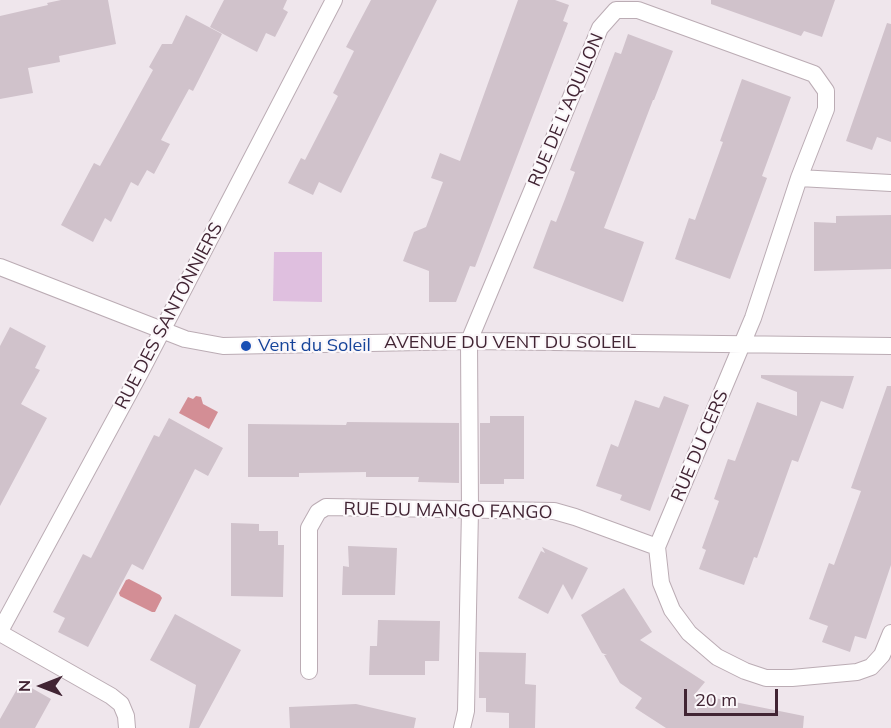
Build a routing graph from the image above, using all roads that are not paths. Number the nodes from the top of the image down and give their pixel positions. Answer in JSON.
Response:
{"nodes":[{"id":1,"x":334,"y":0,"type":"edge"},
{"id":2,"x":799,"y":178,"type":"junction"},
{"id":3,"x":891,"y":183,"type":"edge"},
{"id":4,"x":0,"y":267,"type":"edge"},
{"id":5,"x":162,"y":329,"type":"junction"},
{"id":6,"x":469,"y":341,"type":"junction"},
{"id":7,"x":743,"y":345,"type":"junction"},
{"id":8,"x":891,"y":346,"type":"edge"},
{"id":9,"x":470,"y":510,"type":"junction"},
{"id":10,"x":657,"y":547,"type":"junction"},
{"id":11,"x":0,"y":632,"type":"edge"},
{"id":12,"x":891,"y":633,"type":"edge"},
{"id":13,"x":309,"y":671,"type":"dead end"},
{"id":14,"x":127,"y":728,"type":"edge"},
{"id":15,"x":462,"y":728,"type":"edge"}],
"edges":[{"from":1,"to":5,"type":"street","name":"RUE DES SANTONNIERS"},
{"from":2,"to":3,"type":"street"},
{"from":2,"to":6,"type":"street","name":"RUE DE L'AQUILON"},
{"from":2,"to":7,"type":"street","name":"RUE DE L'AQUILON"},
{"from":4,"to":5,"type":"street","name":"AVENUE DU VENT DU SOLEIL"},
{"from":5,"to":6,"type":"street","name":"AVENUE DU VENT DU SOLEIL"},
{"from":5,"to":11,"type":"street","name":"RUE DES SANTONNIERS"},
{"from":6,"to":7,"type":"street","name":"AVENUE DU VENT DU SOLEIL"},
{"from":6,"to":9,"type":"street"},
{"from":7,"to":8,"type":"street","name":"AVENUE DU VENT DU SOLEIL"},
{"from":7,"to":10,"type":"street","name":"RUE DU CERS"},
{"from":9,"to":10,"type":"street","name":"RUE DU MANGO FANGO"},
{"from":9,"to":13,"type":"street","name":"RUE DU MANGO FANGO"},
{"from":9,"to":15,"type":"street"},
{"from":10,"to":12,"type":"street"},
{"from":11,"to":14,"type":"street"}]}
